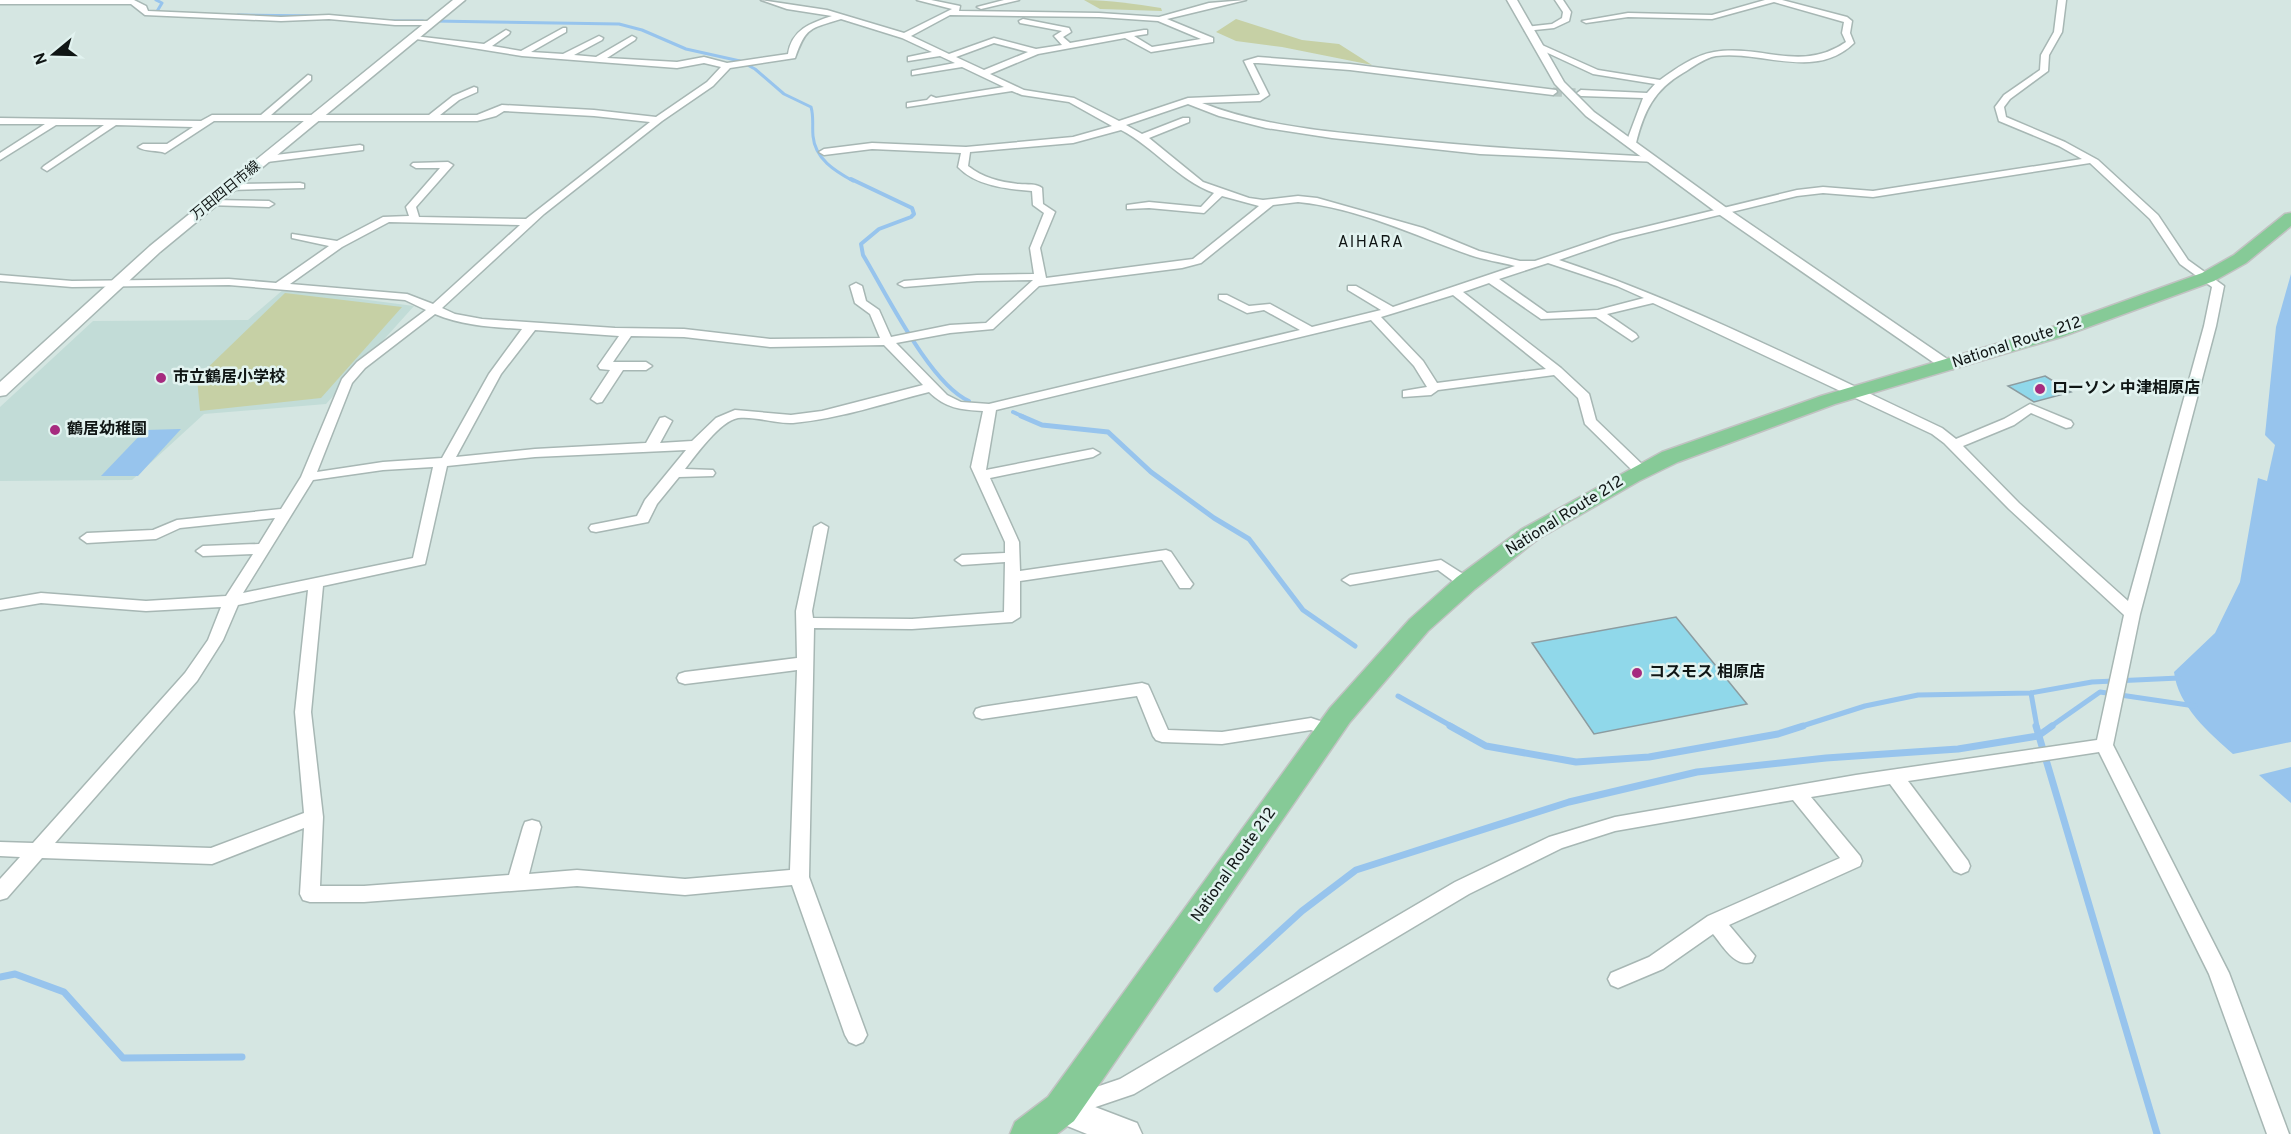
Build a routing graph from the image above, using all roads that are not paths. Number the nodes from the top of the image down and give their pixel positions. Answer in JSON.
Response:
{"nodes":[{"id":1,"x":460,"y":0,"type":"edge"},
{"id":2,"x":765,"y":0,"type":"edge"},
{"id":3,"x":799,"y":0,"type":"edge"},
{"id":4,"x":921,"y":0,"type":"edge"},
{"id":5,"x":1015,"y":0,"type":"edge"},
{"id":6,"x":1242,"y":0,"type":"edge"},
{"id":7,"x":1512,"y":0,"type":"edge"},
{"id":8,"x":1559,"y":0,"type":"edge"},
{"id":9,"x":1773,"y":0,"type":"edge"},
{"id":10,"x":2062,"y":0,"type":"edge"},
{"id":11,"x":64,"y":1,"type":"edge"},
{"id":12,"x":0,"y":2,"type":"edge"},
{"id":13,"x":787,"y":7,"type":"junction"},
{"id":14,"x":956,"y":11,"type":"junction"},
{"id":15,"x":1007,"y":14,"type":"junction"},
{"id":16,"x":841,"y":16,"type":"junction"},
{"id":17,"x":1160,"y":19,"type":"junction"},
{"id":18,"x":1586,"y":21,"type":"dead end"},
{"id":19,"x":432,"y":23,"type":"junction"},
{"id":20,"x":1528,"y":29,"type":"junction"},
{"id":21,"x":563,"y":30,"type":"dead end"},
{"id":22,"x":506,"y":32,"type":"dead end"},
{"id":23,"x":1144,"y":32,"type":"dead end"},
{"id":24,"x":1126,"y":35,"type":"junction"},
{"id":25,"x":905,"y":36,"type":"junction"},
{"id":26,"x":414,"y":38,"type":"junction"},
{"id":27,"x":599,"y":38,"type":"dead end"},
{"id":28,"x":632,"y":38,"type":"dead end"},
{"id":29,"x":1067,"y":45,"type":"junction"},
{"id":30,"x":485,"y":47,"type":"junction"},
{"id":31,"x":1539,"y":47,"type":"junction"},
{"id":32,"x":1036,"y":52,"type":"junction"},
{"id":33,"x":522,"y":54,"type":"junction"},
{"id":34,"x":945,"y":55,"type":"junction"},
{"id":35,"x":565,"y":57,"type":"junction"},
{"id":36,"x":911,"y":58,"type":"dead end"},
{"id":37,"x":597,"y":60,"type":"junction"},
{"id":38,"x":962,"y":64,"type":"junction"},
{"id":39,"x":727,"y":66,"type":"junction"},
{"id":40,"x":915,"y":73,"type":"dead end"},
{"id":41,"x":982,"y":74,"type":"junction"},
{"id":42,"x":308,"y":78,"type":"dead end"},
{"id":43,"x":1658,"y":82,"type":"junction"},
{"id":44,"x":1012,"y":88,"type":"junction"},
{"id":45,"x":474,"y":90,"type":"dead end"},
{"id":46,"x":1553,"y":92,"type":"tunnel mouth"},
{"id":47,"x":1581,"y":93,"type":"tunnel mouth"},
{"id":48,"x":1649,"y":96,"type":"junction"},
{"id":49,"x":1188,"y":101,"type":"junction"},
{"id":50,"x":910,"y":105,"type":"dead end"},
{"id":51,"x":413,"y":106,"type":"dead end"},
{"id":52,"x":263,"y":118,"type":"junction"},
{"id":53,"x":316,"y":118,"type":"junction"},
{"id":54,"x":398,"y":118,"type":"junction"},
{"id":55,"x":431,"y":118,"type":"junction"},
{"id":56,"x":657,"y":120,"type":"junction"},
{"id":57,"x":1186,"y":120,"type":"dead end"},
{"id":58,"x":0,"y":122,"type":"edge"},
{"id":59,"x":53,"y":123,"type":"junction"},
{"id":60,"x":112,"y":124,"type":"junction"},
{"id":61,"x":203,"y":124,"type":"junction"},
{"id":62,"x":1118,"y":126,"type":"junction"},
{"id":63,"x":1142,"y":136,"type":"junction"},
{"id":64,"x":1631,"y":143,"type":"junction"},
{"id":65,"x":143,"y":147,"type":"dead end"},
{"id":66,"x":360,"y":148,"type":"dead end"},
{"id":67,"x":966,"y":150,"type":"junction"},
{"id":68,"x":824,"y":152,"type":"dead end"},
{"id":69,"x":0,"y":157,"type":"edge"},
{"id":70,"x":267,"y":159,"type":"junction"},
{"id":71,"x":1654,"y":160,"type":"junction"},
{"id":72,"x":2092,"y":160,"type":"junction"},
{"id":73,"x":416,"y":165,"type":"dead end"},
{"id":74,"x":47,"y":168,"type":"dead end"},
{"id":75,"x":300,"y":186,"type":"dead end"},
{"id":76,"x":230,"y":187,"type":"junction"},
{"id":77,"x":1221,"y":191,"type":"junction"},
{"id":78,"x":1270,"y":202,"type":"junction"},
{"id":79,"x":211,"y":203,"type":"junction"},
{"id":80,"x":269,"y":204,"type":"dead end"},
{"id":81,"x":1131,"y":207,"type":"dead end"},
{"id":82,"x":1724,"y":212,"type":"junction"},
{"id":83,"x":2291,"y":218,"type":"edge"},
{"id":84,"x":415,"y":219,"type":"junction"},
{"id":85,"x":528,"y":222,"type":"junction"},
{"id":86,"x":296,"y":236,"type":"dead end"},
{"id":87,"x":338,"y":245,"type":"junction"},
{"id":88,"x":1549,"y":260,"type":"junction"},
{"id":89,"x":1528,"y":266,"type":"junction"},
{"id":90,"x":2208,"y":277,"type":"junction"},
{"id":91,"x":0,"y":278,"type":"edge"},
{"id":92,"x":1490,"y":278,"type":"junction"},
{"id":93,"x":14,"y":279,"type":"junction"},
{"id":94,"x":1041,"y":280,"type":"junction"},
{"id":95,"x":116,"y":282,"type":"junction"},
{"id":96,"x":904,"y":284,"type":"dead end"},
{"id":97,"x":279,"y":286,"type":"junction"},
{"id":98,"x":856,"y":286,"type":"dead end"},
{"id":99,"x":1352,"y":288,"type":"dead end"},
{"id":100,"x":0,"y":291,"type":"edge"},
{"id":101,"x":1456,"y":292,"type":"junction"},
{"id":102,"x":1223,"y":297,"type":"dead end"},
{"id":103,"x":1654,"y":299,"type":"junction"},
{"id":104,"x":434,"y":309,"type":"junction"},
{"id":105,"x":1391,"y":311,"type":"junction"},
{"id":106,"x":1598,"y":313,"type":"junction"},
{"id":107,"x":1374,"y":316,"type":"junction"},
{"id":108,"x":532,"y":326,"type":"junction"},
{"id":109,"x":628,"y":332,"type":"junction"},
{"id":110,"x":1312,"y":332,"type":"junction"},
{"id":111,"x":1632,"y":337,"type":"dead end"},
{"id":112,"x":887,"y":341,"type":"junction"},
{"id":113,"x":620,"y":366,"type":"junction"},
{"id":114,"x":645,"y":366,"type":"dead end"},
{"id":115,"x":1948,"y":366,"type":"junction"},
{"id":116,"x":1557,"y":371,"type":"junction"},
{"id":117,"x":932,"y":387,"type":"junction"},
{"id":118,"x":1433,"y":387,"type":"junction"},
{"id":119,"x":0,"y":391,"type":"edge"},
{"id":120,"x":1856,"y":392,"type":"junction"},
{"id":121,"x":1407,"y":394,"type":"dead end"},
{"id":122,"x":597,"y":399,"type":"dead end"},
{"id":123,"x":989,"y":408,"type":"junction"},
{"id":124,"x":665,"y":421,"type":"dead end"},
{"id":125,"x":2066,"y":424,"type":"dead end"},
{"id":126,"x":696,"y":445,"type":"junction"},
{"id":127,"x":1954,"y":445,"type":"junction"},
{"id":128,"x":651,"y":447,"type":"junction"},
{"id":129,"x":1094,"y":453,"type":"dead end"},
{"id":130,"x":443,"y":462,"type":"junction"},
{"id":131,"x":1641,"y":471,"type":"junction"},
{"id":132,"x":675,"y":473,"type":"junction"},
{"id":133,"x":708,"y":473,"type":"dead end"},
{"id":134,"x":982,"y":475,"type":"junction"},
{"id":135,"x":308,"y":477,"type":"junction"},
{"id":136,"x":285,"y":513,"type":"junction"},
{"id":137,"x":821,"y":527,"type":"dead end"},
{"id":138,"x":596,"y":528,"type":"dead end"},
{"id":139,"x":87,"y":538,"type":"dead end"},
{"id":140,"x":262,"y":549,"type":"junction"},
{"id":141,"x":203,"y":551,"type":"dead end"},
{"id":142,"x":1012,"y":557,"type":"junction"},
{"id":143,"x":962,"y":560,"type":"dead end"},
{"id":144,"x":1012,"y":577,"type":"junction"},
{"id":145,"x":1350,"y":580,"type":"dead end"},
{"id":146,"x":316,"y":584,"type":"junction"},
{"id":147,"x":1185,"y":584,"type":"dead end"},
{"id":148,"x":1467,"y":584,"type":"junction"},
{"id":149,"x":231,"y":601,"type":"junction"},
{"id":150,"x":0,"y":605,"type":"edge"},
{"id":151,"x":2132,"y":614,"type":"junction"},
{"id":152,"x":806,"y":623,"type":"junction"},
{"id":153,"x":805,"y":663,"type":"junction"},
{"id":154,"x":685,"y":678,"type":"dead end"},
{"id":155,"x":982,"y":713,"type":"dead end"},
{"id":156,"x":1329,"y":730,"type":"junction"},
{"id":157,"x":2104,"y":745,"type":"junction"},
{"id":158,"x":1894,"y":777,"type":"junction"},
{"id":159,"x":1798,"y":793,"type":"junction"},
{"id":160,"x":314,"y":817,"type":"junction"},
{"id":161,"x":532,"y":827,"type":"dead end"},
{"id":162,"x":0,"y":849,"type":"edge"},
{"id":163,"x":38,"y":849,"type":"junction"},
{"id":164,"x":1961,"y":866,"type":"dead end"},
{"id":165,"x":799,"y":878,"type":"junction"},
{"id":166,"x":517,"y":882,"type":"junction"},
{"id":167,"x":0,"y":892,"type":"edge"},
{"id":168,"x":1715,"y":922,"type":"junction"},
{"id":169,"x":1745,"y":956,"type":"dead end"},
{"id":170,"x":1618,"y":979,"type":"dead end"},
{"id":171,"x":856,"y":1035,"type":"dead end"},
{"id":172,"x":1061,"y":1109,"type":"junction"},
{"id":173,"x":1028,"y":1134,"type":"edge"},
{"id":174,"x":1126,"y":1134,"type":"edge"},
{"id":175,"x":2278,"y":1134,"type":"edge"}],
"edges":[{"from":1,"to":19,"type":"main road","name":"万田四日市線"},
{"from":2,"to":13,"type":"street"},
{"from":3,"to":13,"type":"street"},
{"from":4,"to":14,"type":"street"},
{"from":5,"to":14,"type":"street"},
{"from":6,"to":17,"type":"street"},
{"from":7,"to":20,"type":"street"},
{"from":8,"to":20,"type":"street"},
{"from":9,"to":18,"type":"street"},
{"from":9,"to":43,"type":"street"},
{"from":10,"to":72,"type":"street"},
{"from":11,"to":12,"type":"street"},
{"from":11,"to":19,"type":"street"},
{"from":13,"to":16,"type":"street"},
{"from":14,"to":15,"type":"street"},
{"from":14,"to":25,"type":"street"},
{"from":15,"to":17,"type":"street"},
{"from":15,"to":29,"type":"street"},
{"from":16,"to":25,"type":"street"},
{"from":16,"to":39,"type":"street"},
{"from":17,"to":24,"type":"street"},
{"from":19,"to":26,"type":"main road","name":"万田四日市線"},
{"from":20,"to":31,"type":"street"},
{"from":21,"to":33,"type":"street"},
{"from":22,"to":30,"type":"street"},
{"from":23,"to":24,"type":"street"},
{"from":24,"to":29,"type":"street"},
{"from":25,"to":34,"type":"street"},
{"from":26,"to":30,"type":"street"},
{"from":26,"to":53,"type":"main road","name":"万田四日市線"},
{"from":27,"to":35,"type":"street"},
{"from":28,"to":37,"type":"street"},
{"from":29,"to":32,"type":"street"},
{"from":30,"to":33,"type":"street"},
{"from":31,"to":43,"type":"street"},
{"from":31,"to":64,"type":"street"},
{"from":32,"to":34,"type":"street"},
{"from":32,"to":41,"type":"street"},
{"from":33,"to":35,"type":"street"},
{"from":34,"to":36,"type":"street"},
{"from":34,"to":38,"type":"street"},
{"from":35,"to":37,"type":"street"},
{"from":37,"to":39,"type":"street"},
{"from":38,"to":40,"type":"street"},
{"from":38,"to":41,"type":"street"},
{"from":39,"to":56,"type":"street"},
{"from":41,"to":44,"type":"street"},
{"from":42,"to":52,"type":"street"},
{"from":43,"to":48,"type":"street"},
{"from":44,"to":50,"type":"street"},
{"from":44,"to":62,"type":"street"},
{"from":45,"to":55,"type":"street"},
{"from":46,"to":49,"type":"street"},
{"from":47,"to":48,"type":"street"},
{"from":48,"to":64,"type":"street"},
{"from":49,"to":62,"type":"street"},
{"from":49,"to":71,"type":"street"},
{"from":51,"to":54,"type":"street"},
{"from":52,"to":53,"type":"street"},
{"from":52,"to":61,"type":"street"},
{"from":53,"to":54,"type":"street"},
{"from":53,"to":70,"type":"main road","name":"万田四日市線"},
{"from":54,"to":55,"type":"street"},
{"from":55,"to":56,"type":"street"},
{"from":56,"to":85,"type":"street"},
{"from":57,"to":63,"type":"street"},
{"from":58,"to":59,"type":"street"},
{"from":59,"to":60,"type":"street"},
{"from":59,"to":69,"type":"street"},
{"from":60,"to":61,"type":"street"},
{"from":60,"to":74,"type":"street"},
{"from":61,"to":65,"type":"street"},
{"from":62,"to":63,"type":"street"},
{"from":62,"to":67,"type":"street"},
{"from":63,"to":77,"type":"street"},
{"from":64,"to":71,"type":"street"},
{"from":66,"to":70,"type":"street"},
{"from":67,"to":68,"type":"street"},
{"from":67,"to":94,"type":"street"},
{"from":70,"to":76,"type":"main road","name":"万田四日市線"},
{"from":71,"to":82,"type":"street"},
{"from":72,"to":82,"type":"street"},
{"from":72,"to":90,"type":"street"},
{"from":73,"to":84,"type":"street"},
{"from":75,"to":76,"type":"street"},
{"from":76,"to":79,"type":"main road","name":"万田四日市線"},
{"from":77,"to":78,"type":"street"},
{"from":77,"to":81,"type":"street"},
{"from":78,"to":89,"type":"street"},
{"from":78,"to":94,"type":"street"},
{"from":79,"to":80,"type":"street"},
{"from":79,"to":95,"type":"main road","name":"万田四日市線"},
{"from":82,"to":88,"type":"street"},
{"from":82,"to":115,"type":"street"},
{"from":83,"to":90,"type":"highway","name":"National Route 212"},
{"from":84,"to":85,"type":"street"},
{"from":84,"to":87,"type":"street"},
{"from":85,"to":104,"type":"street"},
{"from":86,"to":87,"type":"street"},
{"from":87,"to":97,"type":"street"},
{"from":88,"to":89,"type":"street"},
{"from":88,"to":103,"type":"street"},
{"from":89,"to":92,"type":"street"},
{"from":90,"to":115,"type":"highway","name":"National Route 212"},
{"from":90,"to":151,"type":"street"},
{"from":91,"to":93,"type":"street"},
{"from":92,"to":101,"type":"street"},
{"from":92,"to":106,"type":"street"},
{"from":93,"to":95,"type":"street"},
{"from":93,"to":100,"type":"street"},
{"from":94,"to":96,"type":"street"},
{"from":94,"to":112,"type":"street"},
{"from":95,"to":97,"type":"street"},
{"from":95,"to":119,"type":"main road","name":"万田四日市線"},
{"from":97,"to":104,"type":"street"},
{"from":98,"to":112,"type":"street"},
{"from":99,"to":105,"type":"street"},
{"from":101,"to":105,"type":"street"},
{"from":101,"to":116,"type":"street"},
{"from":102,"to":110,"type":"street"},
{"from":103,"to":106,"type":"street"},
{"from":103,"to":120,"type":"street"},
{"from":104,"to":108,"type":"street"},
{"from":104,"to":135,"type":"street"},
{"from":105,"to":107,"type":"street"},
{"from":106,"to":111,"type":"street"},
{"from":107,"to":110,"type":"street"},
{"from":107,"to":118,"type":"street"},
{"from":108,"to":109,"type":"street"},
{"from":108,"to":130,"type":"street"},
{"from":109,"to":112,"type":"street"},
{"from":109,"to":113,"type":"street"},
{"from":110,"to":123,"type":"street"},
{"from":112,"to":117,"type":"street"},
{"from":113,"to":114,"type":"street"},
{"from":113,"to":122,"type":"street"},
{"from":115,"to":120,"type":"highway","name":"National Route 212"},
{"from":116,"to":118,"type":"street"},
{"from":116,"to":131,"type":"street"},
{"from":117,"to":123,"type":"street"},
{"from":117,"to":126,"type":"street"},
{"from":118,"to":121,"type":"street"},
{"from":120,"to":127,"type":"street"},
{"from":120,"to":131,"type":"highway","name":"National Route 212"},
{"from":123,"to":134,"type":"street"},
{"from":124,"to":128,"type":"street"},
{"from":125,"to":127,"type":"street"},
{"from":126,"to":128,"type":"street"},
{"from":126,"to":132,"type":"street"},
{"from":127,"to":151,"type":"street"},
{"from":128,"to":130,"type":"street"},
{"from":129,"to":134,"type":"street"},
{"from":130,"to":135,"type":"street"},
{"from":130,"to":146,"type":"street"},
{"from":131,"to":148,"type":"highway","name":"National Route 212"},
{"from":132,"to":133,"type":"street"},
{"from":132,"to":138,"type":"street"},
{"from":134,"to":142,"type":"street"},
{"from":135,"to":136,"type":"street"},
{"from":136,"to":139,"type":"street"},
{"from":136,"to":140,"type":"street"},
{"from":137,"to":152,"type":"street"},
{"from":140,"to":141,"type":"street"},
{"from":140,"to":149,"type":"street"},
{"from":142,"to":143,"type":"street"},
{"from":142,"to":144,"type":"street"},
{"from":144,"to":147,"type":"street"},
{"from":144,"to":152,"type":"street"},
{"from":145,"to":148,"type":"street"},
{"from":146,"to":149,"type":"street"},
{"from":146,"to":160,"type":"street"},
{"from":148,"to":156,"type":"highway","name":"National Route 212"},
{"from":149,"to":150,"type":"street"},
{"from":149,"to":163,"type":"street"},
{"from":151,"to":157,"type":"street"},
{"from":152,"to":153,"type":"street"},
{"from":153,"to":154,"type":"street"},
{"from":153,"to":165,"type":"street"},
{"from":155,"to":156,"type":"street"},
{"from":156,"to":172,"type":"highway","name":"National Route 212"},
{"from":157,"to":158,"type":"street"},
{"from":157,"to":175,"type":"street"},
{"from":158,"to":159,"type":"street"},
{"from":158,"to":164,"type":"street"},
{"from":159,"to":168,"type":"street"},
{"from":159,"to":172,"type":"street"},
{"from":160,"to":163,"type":"street"},
{"from":160,"to":166,"type":"street"},
{"from":161,"to":166,"type":"street"},
{"from":162,"to":163,"type":"street"},
{"from":163,"to":167,"type":"street"},
{"from":165,"to":166,"type":"street"},
{"from":165,"to":171,"type":"street"},
{"from":168,"to":169,"type":"street"},
{"from":168,"to":170,"type":"street"},
{"from":172,"to":173,"type":"highway","name":"National Route 212"},
{"from":172,"to":174,"type":"main road"}]}
